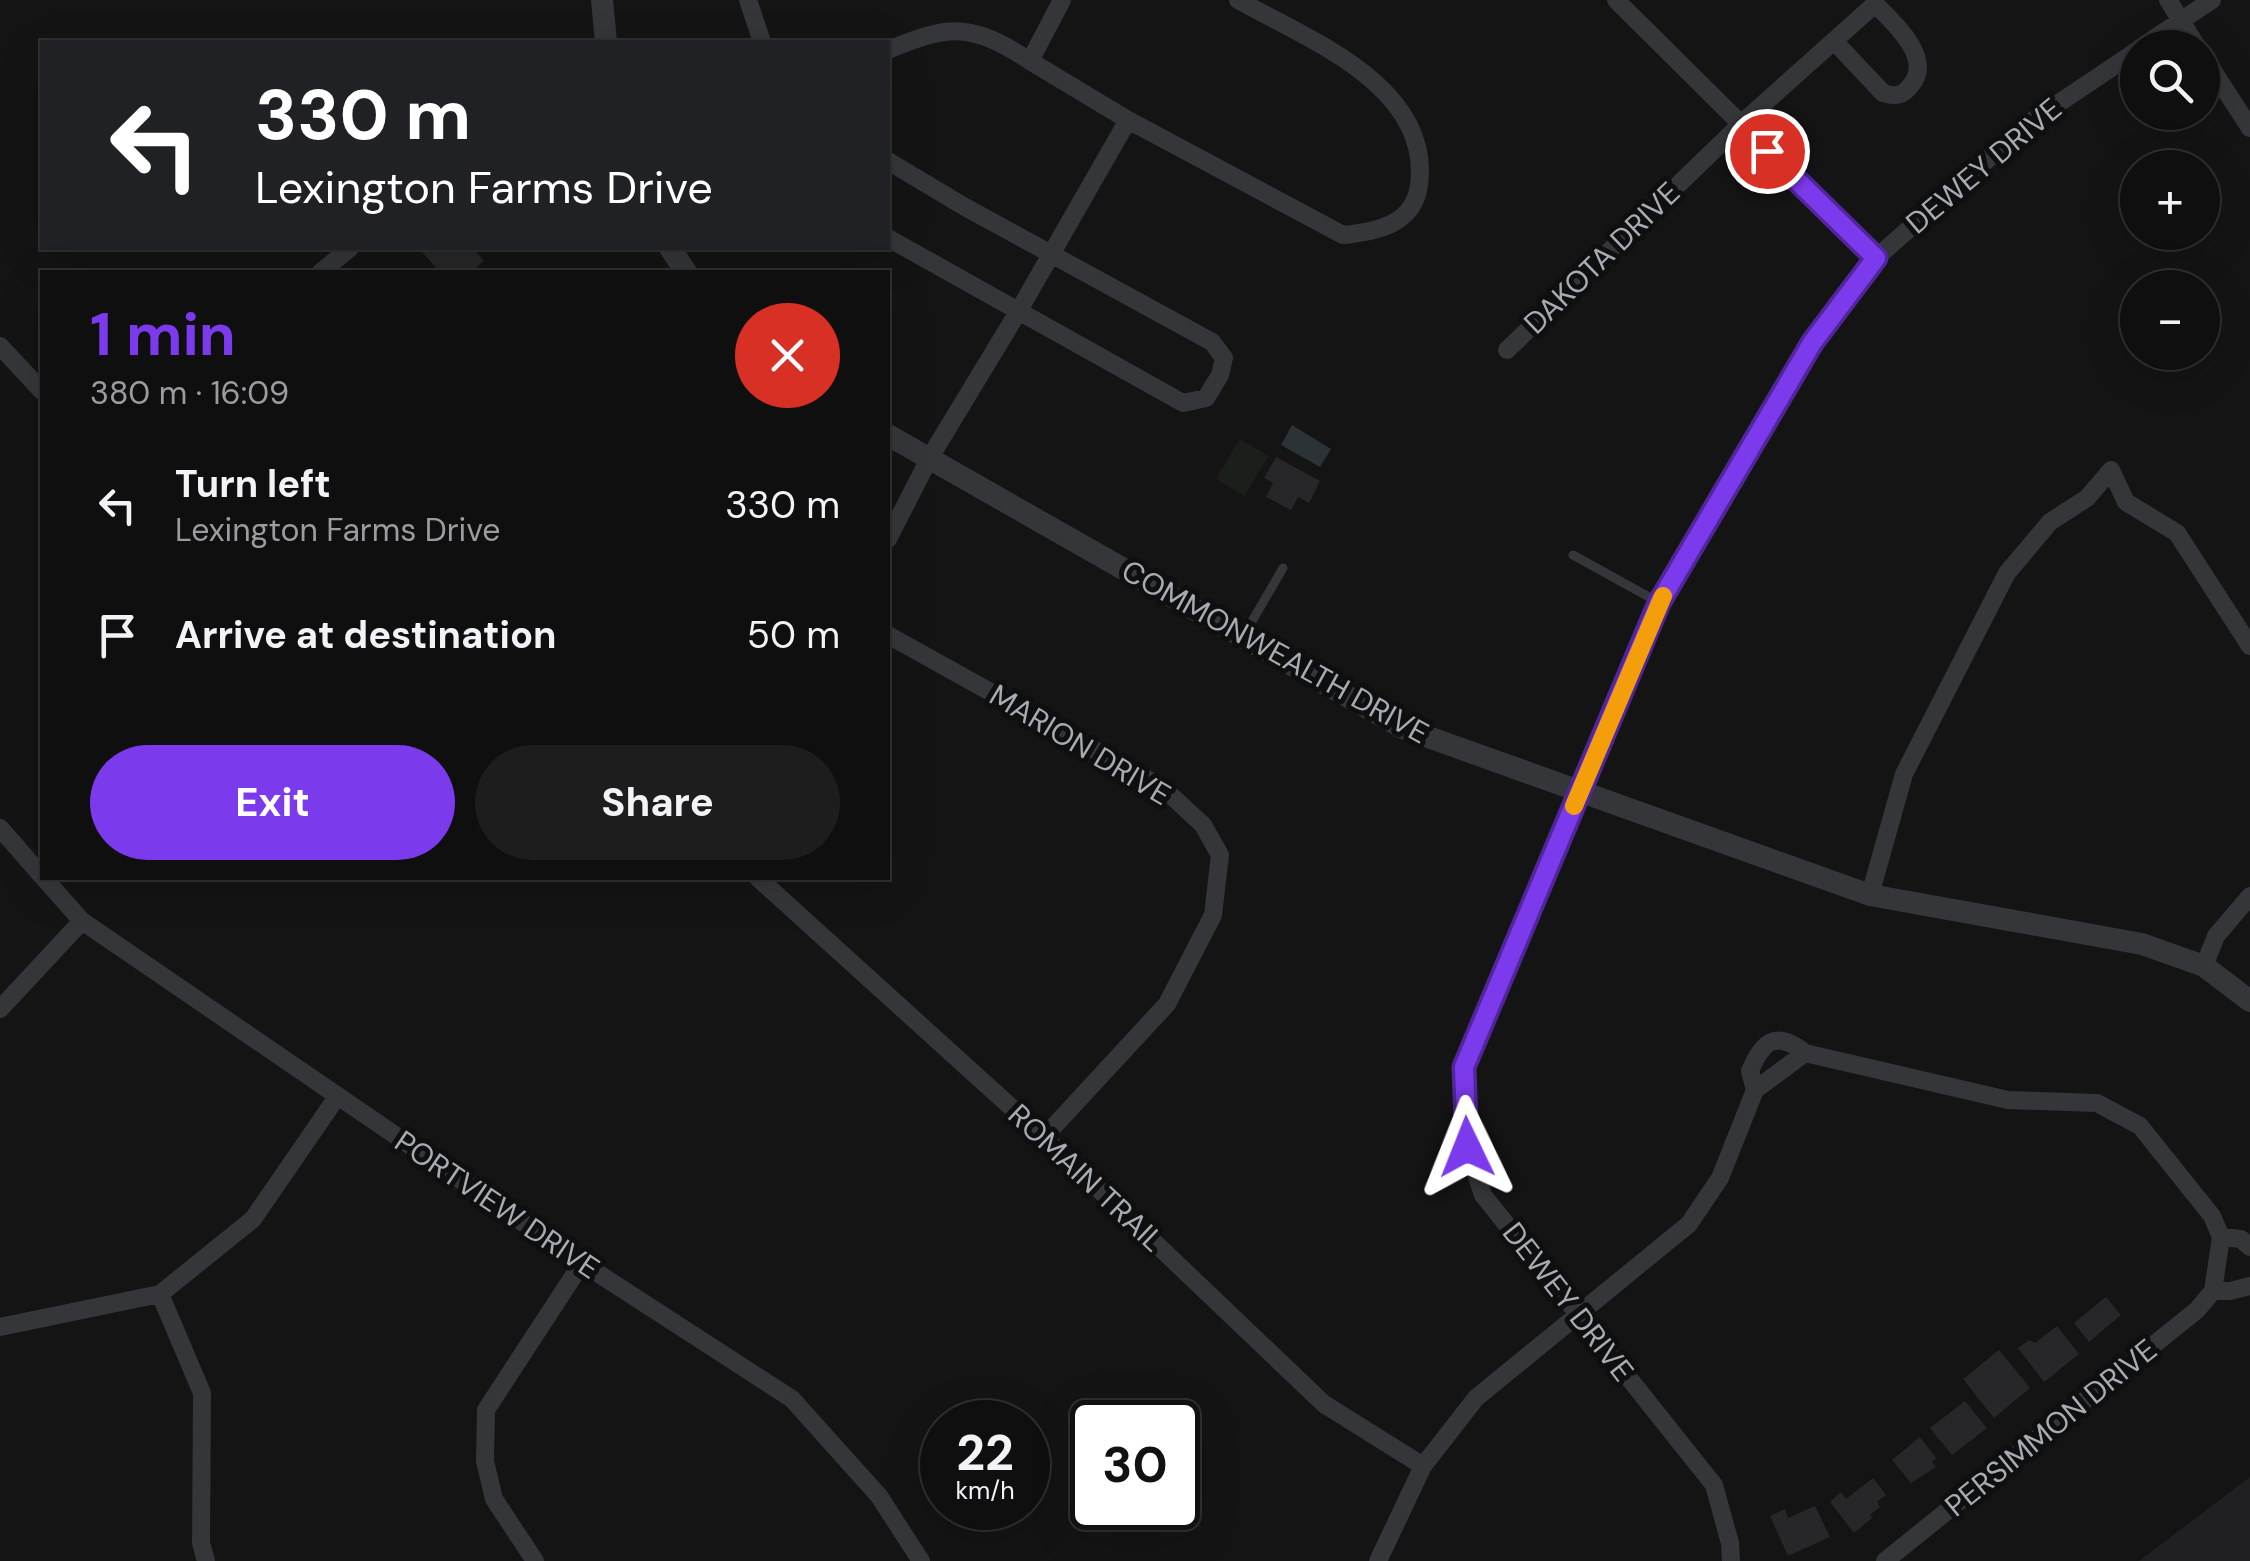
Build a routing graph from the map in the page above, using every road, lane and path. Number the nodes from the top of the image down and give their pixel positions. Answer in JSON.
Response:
{"nodes":[{"id":1,"x":602,"y":0,"type":"edge"},
{"id":2,"x":748,"y":0,"type":"edge"},
{"id":3,"x":1062,"y":0,"type":"edge"},
{"id":4,"x":1238,"y":0,"type":"edge"},
{"id":5,"x":1616,"y":0,"type":"edge"},
{"id":6,"x":2168,"y":0,"type":"edge"},
{"id":7,"x":2212,"y":0,"type":"edge"},
{"id":8,"x":2181,"y":20,"type":"junction"},
{"id":9,"x":2166,"y":30,"type":"edge"},
{"id":10,"x":2187,"y":30,"type":"edge"},
{"id":11,"x":606,"y":40,"type":"edge"},
{"id":12,"x":761,"y":40,"type":"edge"},
{"id":13,"x":1834,"y":40,"type":"junction"},
{"id":14,"x":890,"y":49,"type":"edge"},
{"id":15,"x":1030,"y":61,"type":"junction"},
{"id":16,"x":2120,"y":61,"type":"edge"},
{"id":17,"x":2220,"y":82,"type":"edge"},
{"id":18,"x":1128,"y":120,"type":"junction"},
{"id":19,"x":1740,"y":125,"type":"junction"},
{"id":20,"x":2250,"y":128,"type":"edge"},
{"id":21,"x":890,"y":162,"type":"edge"},
{"id":22,"x":890,"y":239,"type":"edge"},
{"id":23,"x":348,"y":250,"type":"edge"},
{"id":24,"x":1051,"y":254,"type":"junction"},
{"id":25,"x":1876,"y":258,"type":"junction"},
{"id":26,"x":323,"y":270,"type":"edge"},
{"id":27,"x":1018,"y":312,"type":"junction"},
{"id":28,"x":0,"y":346,"type":"edge"},
{"id":29,"x":1507,"y":350,"type":"dead end"},
{"id":30,"x":40,"y":390,"type":"edge"},
{"id":31,"x":890,"y":436,"type":"edge"},
{"id":32,"x":929,"y":459,"type":"junction"},
{"id":33,"x":890,"y":534,"type":"edge"},
{"id":34,"x":1573,"y":555,"type":"dead end"},
{"id":35,"x":1283,"y":568,"type":"dead end"},
{"id":36,"x":1659,"y":603,"type":"junction"},
{"id":37,"x":890,"y":635,"type":"edge"},
{"id":38,"x":1243,"y":637,"type":"junction"},
{"id":39,"x":2250,"y":646,"type":"edge"},
{"id":40,"x":1581,"y":790,"type":"junction"},
{"id":41,"x":0,"y":828,"type":"edge"},
{"id":42,"x":40,"y":874,"type":"edge"},
{"id":43,"x":46,"y":880,"type":"edge"},
{"id":44,"x":760,"y":880,"type":"edge"},
{"id":45,"x":1870,"y":895,"type":"junction"},
{"id":46,"x":2250,"y":896,"type":"edge"},
{"id":47,"x":82,"y":921,"type":"junction"},
{"id":48,"x":2204,"y":966,"type":"junction"},
{"id":49,"x":2250,"y":1001,"type":"edge"},
{"id":50,"x":0,"y":1010,"type":"edge"},
{"id":51,"x":1805,"y":1053,"type":"junction"},
{"id":52,"x":1755,"y":1090,"type":"junction"},
{"id":53,"x":337,"y":1097,"type":"junction"},
{"id":54,"x":1044,"y":1136,"type":"junction"},
{"id":55,"x":2221,"y":1237,"type":"junction"},
{"id":56,"x":2250,"y":1247,"type":"edge"},
{"id":57,"x":582,"y":1262,"type":"junction"},
{"id":58,"x":2250,"y":1286,"type":"edge"},
{"id":59,"x":2213,"y":1291,"type":"junction"},
{"id":60,"x":160,"y":1294,"type":"junction"},
{"id":61,"x":1578,"y":1316,"type":"junction"},
{"id":62,"x":0,"y":1326,"type":"edge"},
{"id":63,"x":1423,"y":1466,"type":"junction"},
{"id":64,"x":206,"y":1561,"type":"edge"},
{"id":65,"x":535,"y":1561,"type":"edge"},
{"id":66,"x":921,"y":1561,"type":"edge"},
{"id":67,"x":1378,"y":1561,"type":"edge"},
{"id":68,"x":1731,"y":1561,"type":"edge"},
{"id":69,"x":1885,"y":1561,"type":"edge"}],
"edges":[{"from":1,"to":11,"type":"street"},
{"from":2,"to":12,"type":"street"},
{"from":3,"to":15,"type":"street"},
{"from":4,"to":18,"type":"street"},
{"from":5,"to":19,"type":"street"},
{"from":6,"to":8,"type":"street"},
{"from":7,"to":8,"type":"street"},
{"from":8,"to":9,"type":"street","name":"DEWEY DRIVE"},
{"from":8,"to":10,"type":"street"},
{"from":13,"to":13,"type":"street","name":"DAKOTA DRIVE"},
{"from":13,"to":19,"type":"street","name":"DAKOTA DRIVE"},
{"from":14,"to":15,"type":"street"},
{"from":15,"to":18,"type":"street"},
{"from":16,"to":25,"type":"street","name":"DEWEY DRIVE"},
{"from":17,"to":20,"type":"street"},
{"from":18,"to":24,"type":"street"},
{"from":19,"to":25,"type":"street"},
{"from":19,"to":29,"type":"street","name":"DAKOTA DRIVE"},
{"from":21,"to":24,"type":"street"},
{"from":22,"to":27,"type":"street"},
{"from":23,"to":26,"type":"street"},
{"from":24,"to":27,"type":"street"},
{"from":24,"to":27,"type":"street"},
{"from":25,"to":36,"type":"street","name":"DEWEY DRIVE"},
{"from":27,"to":32,"type":"street"},
{"from":28,"to":30,"type":"street"},
{"from":31,"to":32,"type":"street","name":"COMMONWEALTH DRIVE"},
{"from":32,"to":33,"type":"street"},
{"from":32,"to":38,"type":"street","name":"COMMONWEALTH DRIVE"},
{"from":34,"to":36,"type":"lane"},
{"from":35,"to":38,"type":"lane"},
{"from":36,"to":40,"type":"street","name":"DEWEY DRIVE"},
{"from":37,"to":54,"type":"street","name":"MARION DRIVE"},
{"from":38,"to":40,"type":"street","name":"COMMONWEALTH DRIVE"},
{"from":39,"to":45,"type":"street"},
{"from":40,"to":45,"type":"street","name":"COMMONWEALTH DRIVE"},
{"from":40,"to":61,"type":"street","name":"DEWEY DRIVE"},
{"from":41,"to":42,"type":"street","name":"PORTVIEW DRIVE"},
{"from":43,"to":47,"type":"street","name":"PORTVIEW DRIVE"},
{"from":44,"to":54,"type":"street","name":"ROMAIN TRAIL"},
{"from":45,"to":48,"type":"street","name":"COMMONWEALTH DRIVE"},
{"from":46,"to":48,"type":"street"},
{"from":47,"to":50,"type":"street"},
{"from":47,"to":53,"type":"street","name":"PORTVIEW DRIVE"},
{"from":48,"to":49,"type":"street","name":"COMMONWEALTH DRIVE"},
{"from":51,"to":52,"type":"street"},
{"from":51,"to":52,"type":"street"},
{"from":51,"to":55,"type":"street"},
{"from":52,"to":61,"type":"street"},
{"from":53,"to":57,"type":"street","name":"PORTVIEW DRIVE"},
{"from":53,"to":60,"type":"street"},
{"from":54,"to":63,"type":"street","name":"ROMAIN TRAIL"},
{"from":55,"to":56,"type":"street"},
{"from":55,"to":59,"type":"street"},
{"from":57,"to":65,"type":"street"},
{"from":57,"to":66,"type":"street","name":"PORTVIEW DRIVE"},
{"from":58,"to":59,"type":"street"},
{"from":59,"to":69,"type":"street","name":"PERSIMMON DRIVE"},
{"from":60,"to":62,"type":"street"},
{"from":60,"to":64,"type":"street"},
{"from":61,"to":63,"type":"street"},
{"from":61,"to":68,"type":"street","name":"DEWEY DRIVE"},
{"from":63,"to":67,"type":"street"}]}
